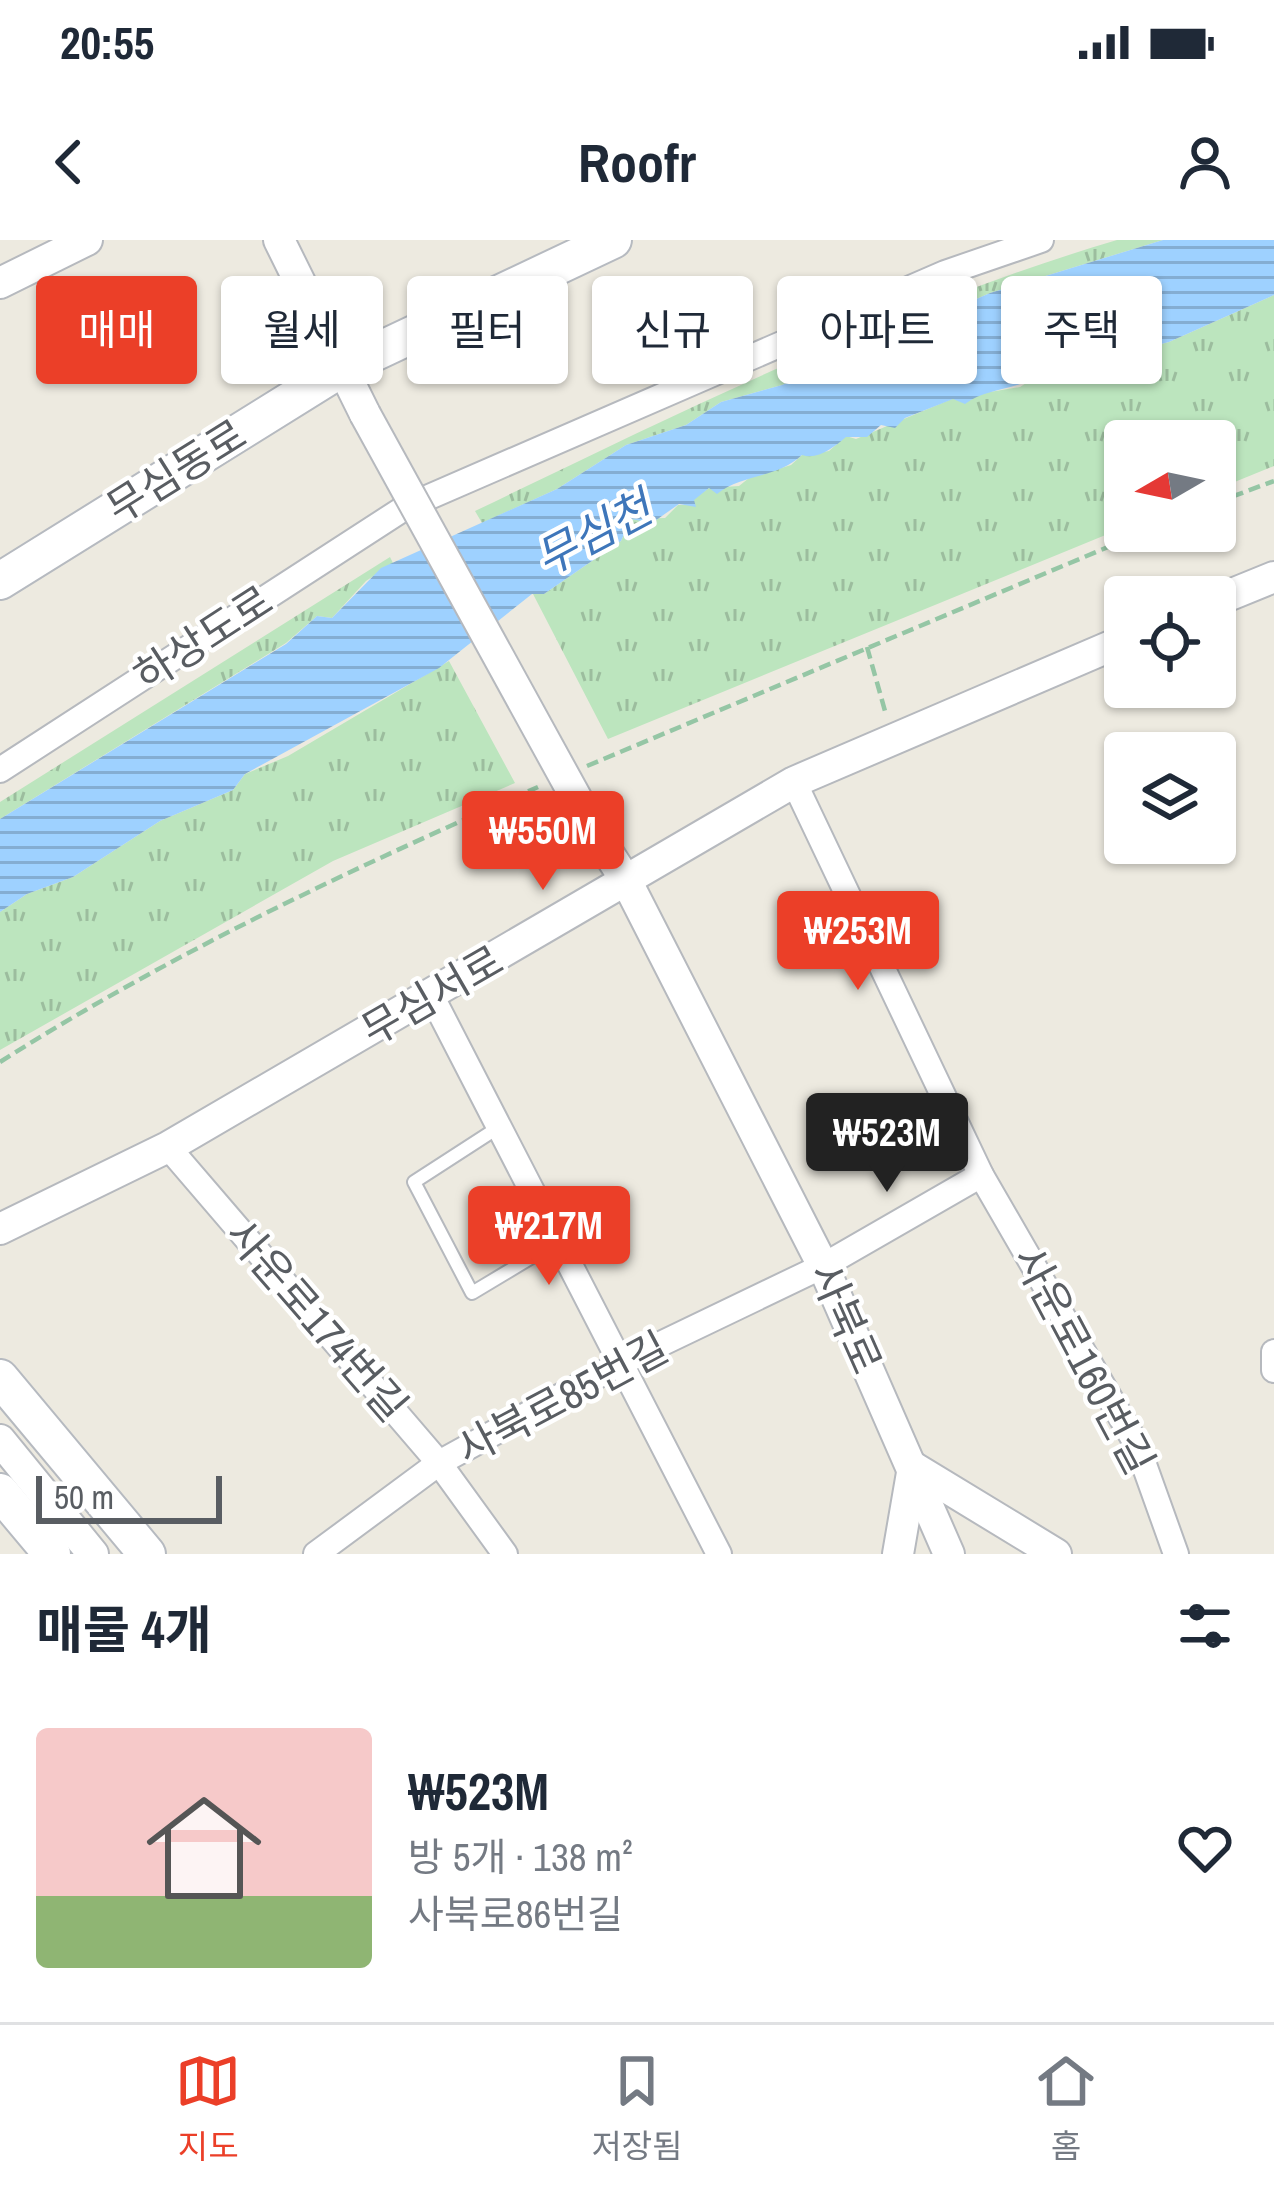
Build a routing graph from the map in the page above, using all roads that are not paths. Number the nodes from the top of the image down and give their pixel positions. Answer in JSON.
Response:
{"nodes":[{"id":1,"x":87,"y":240,"type":"edge"},
{"id":2,"x":279,"y":240,"type":"edge"},
{"id":3,"x":613,"y":240,"type":"edge"},
{"id":4,"x":1041,"y":240,"type":"edge"},
{"id":5,"x":297,"y":276,"type":"edge"},
{"id":6,"x":0,"y":283,"type":"edge"},
{"id":7,"x":383,"y":349,"type":"edge"},
{"id":8,"x":317,"y":384,"type":"edge"},
{"id":9,"x":352,"y":384,"type":"edge"},
{"id":10,"x":1274,"y":577,"type":"edge"},
{"id":11,"x":0,"y":581,"type":"edge"},
{"id":12,"x":1236,"y":592,"type":"edge"},
{"id":13,"x":1104,"y":649,"type":"edge"},
{"id":14,"x":0,"y":770,"type":"edge"},
{"id":15,"x":794,"y":782,"type":"junction"},
{"id":16,"x":627,"y":882,"type":"junction"},
{"id":17,"x":431,"y":995,"type":"junction"},
{"id":18,"x":499,"y":1127,"type":"junction"},
{"id":19,"x":168,"y":1147,"type":"junction"},
{"id":20,"x":981,"y":1175,"type":"junction"},
{"id":21,"x":0,"y":1229,"type":"edge"},
{"id":22,"x":558,"y":1241,"type":"junction"},
{"id":23,"x":823,"y":1267,"type":"junction"},
{"id":24,"x":621,"y":1363,"type":"junction"},
{"id":25,"x":0,"y":1378,"type":"edge"},
{"id":26,"x":0,"y":1440,"type":"edge"},
{"id":27,"x":440,"y":1463,"type":"junction"},
{"id":28,"x":913,"y":1467,"type":"junction"},
{"id":29,"x":0,"y":1492,"type":"edge"},
{"id":30,"x":52,"y":1554,"type":"edge"},
{"id":31,"x":93,"y":1554,"type":"edge"},
{"id":32,"x":147,"y":1554,"type":"edge"},
{"id":33,"x":316,"y":1554,"type":"edge"},
{"id":34,"x":506,"y":1554,"type":"edge"},
{"id":35,"x":719,"y":1554,"type":"edge"},
{"id":36,"x":898,"y":1554,"type":"edge"},
{"id":37,"x":949,"y":1554,"type":"edge"},
{"id":38,"x":1056,"y":1554,"type":"edge"},
{"id":39,"x":1176,"y":1554,"type":"edge"}],
"edges":[{"from":1,"to":6,"type":"street"},
{"from":2,"to":5,"type":"street"},
{"from":3,"to":7,"type":"main road","name":"무심동로"},
{"from":4,"to":14,"type":"street","name":"하상도로"},
{"from":8,"to":11,"type":"main road","name":"무심동로"},
{"from":9,"to":16,"type":"street","name":"사북로","bridge":true},
{"from":10,"to":12,"type":"street"},
{"from":13,"to":15,"type":"street","name":"무심서로"},
{"from":15,"to":16,"type":"street","name":"무심서로"},
{"from":15,"to":20,"type":"street","name":"사운로160번길"},
{"from":16,"to":17,"type":"street","name":"무심서로"},
{"from":16,"to":23,"type":"street","name":"사북로"},
{"from":17,"to":18,"type":"street"},
{"from":17,"to":19,"type":"street","name":"무심서로"},
{"from":18,"to":22,"type":"street"},
{"from":18,"to":22,"type":"lane"},
{"from":19,"to":21,"type":"street","name":"무심서로"},
{"from":19,"to":27,"type":"street","name":"사운로174번길"},
{"from":20,"to":23,"type":"street","name":"사북로85번길"},
{"from":20,"to":39,"type":"street","name":"사운로160번길"},
{"from":22,"to":24,"type":"street"},
{"from":23,"to":24,"type":"street","name":"사북로85번길"},
{"from":23,"to":28,"type":"street","name":"사북로"},
{"from":24,"to":27,"type":"street","name":"사북로85번길"},
{"from":24,"to":35,"type":"street"},
{"from":25,"to":32,"type":"main road"},
{"from":26,"to":31,"type":"street"},
{"from":27,"to":33,"type":"street","name":"사북로85번길"},
{"from":27,"to":34,"type":"street","name":"사운로174번길"},
{"from":28,"to":36,"type":"street"},
{"from":28,"to":37,"type":"street","name":"사북로"},
{"from":28,"to":38,"type":"street"},
{"from":29,"to":30,"type":"main road"}]}
